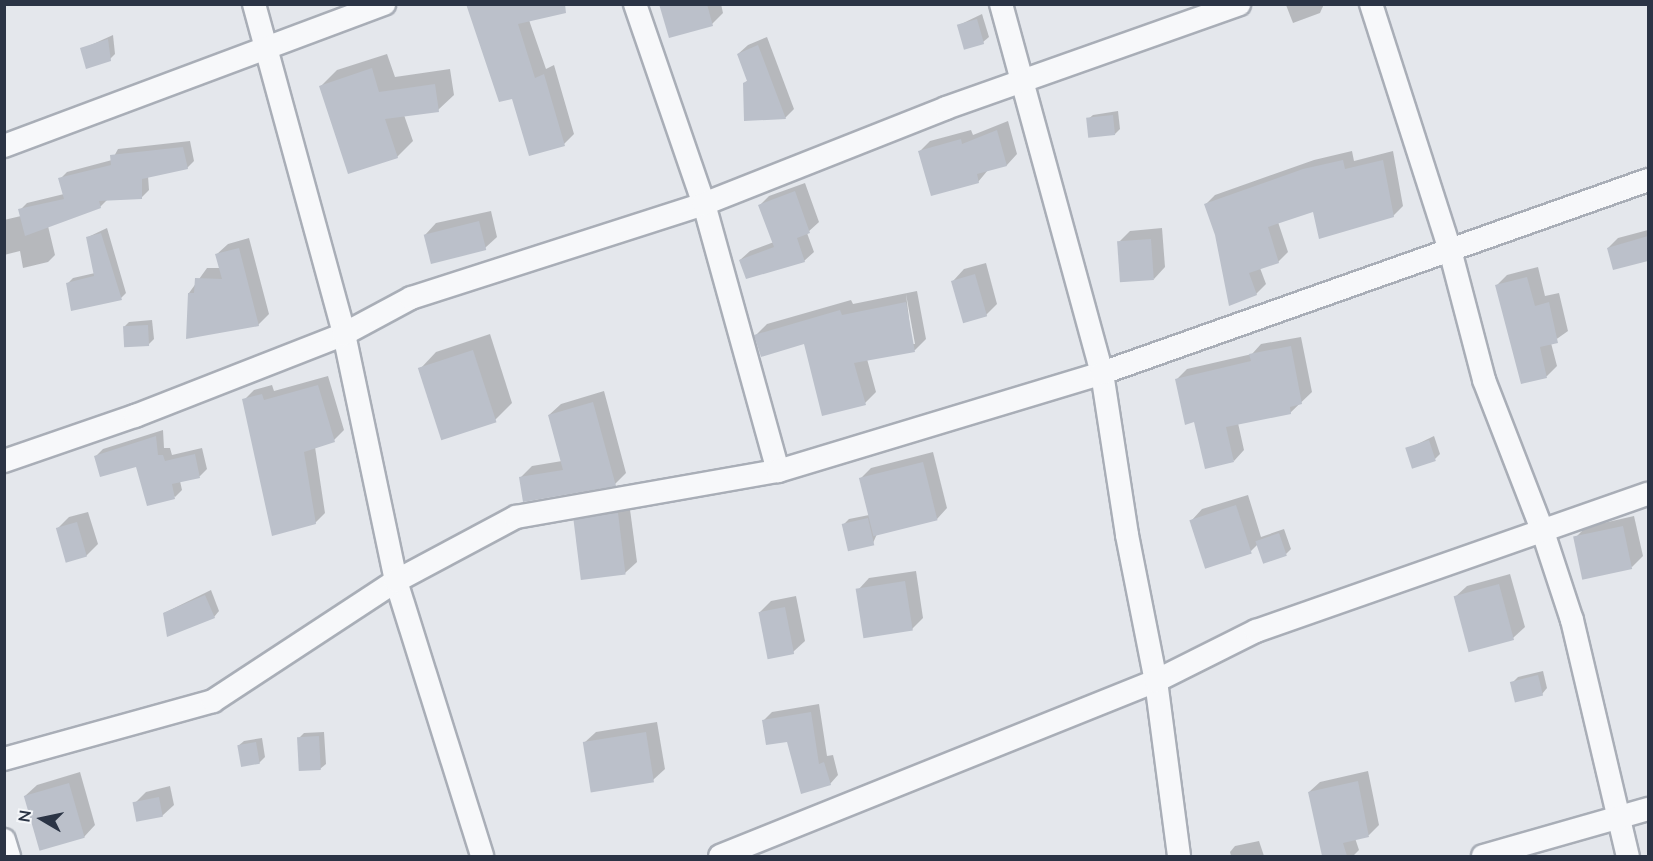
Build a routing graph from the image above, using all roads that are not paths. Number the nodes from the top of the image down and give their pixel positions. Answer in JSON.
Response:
{"nodes":[{"id":1,"x":254,"y":4,"type":"edge"},
{"id":2,"x":384,"y":4,"type":"edge"},
{"id":3,"x":635,"y":4,"type":"edge"},
{"id":4,"x":1001,"y":4,"type":"edge"},
{"id":5,"x":1239,"y":4,"type":"edge"},
{"id":6,"x":1371,"y":4,"type":"edge"},
{"id":7,"x":267,"y":51,"type":"junction"},
{"id":8,"x":1022,"y":81,"type":"junction"},
{"id":9,"x":4,"y":146,"type":"edge"},
{"id":10,"x":1648,"y":180,"type":"edge"},
{"id":11,"x":704,"y":204,"type":"junction"},
{"id":12,"x":1450,"y":250,"type":"junction"},
{"id":13,"x":344,"y":334,"type":"junction"},
{"id":14,"x":1102,"y":373,"type":"junction"},
{"id":15,"x":4,"y":460,"type":"edge"},
{"id":16,"x":778,"y":471,"type":"junction"},
{"id":17,"x":1648,"y":494,"type":"edge"},
{"id":18,"x":1543,"y":532,"type":"junction"},
{"id":19,"x":396,"y":581,"type":"junction"},
{"id":20,"x":1156,"y":681,"type":"junction"},
{"id":21,"x":4,"y":759,"type":"edge"},
{"id":22,"x":1648,"y":809,"type":"edge"},
{"id":23,"x":1620,"y":817,"type":"junction"},
{"id":24,"x":4,"y":840,"type":"edge"},
{"id":25,"x":9,"y":856,"type":"edge"},
{"id":26,"x":482,"y":856,"type":"edge"},
{"id":27,"x":720,"y":856,"type":"edge"},
{"id":28,"x":1179,"y":856,"type":"edge"},
{"id":29,"x":1483,"y":856,"type":"edge"},
{"id":30,"x":1628,"y":856,"type":"edge"}],
"edges":[{"from":1,"to":7,"type":"street"},
{"from":2,"to":7,"type":"street"},
{"from":3,"to":11,"type":"street"},
{"from":4,"to":8,"type":"street"},
{"from":5,"to":8,"type":"street"},
{"from":6,"to":12,"type":"street"},
{"from":7,"to":9,"type":"street"},
{"from":7,"to":13,"type":"street"},
{"from":8,"to":11,"type":"street"},
{"from":8,"to":14,"type":"street"},
{"from":10,"to":12,"type":"street"},
{"from":11,"to":13,"type":"street"},
{"from":11,"to":16,"type":"street"},
{"from":12,"to":14,"type":"street"},
{"from":12,"to":18,"type":"street"},
{"from":13,"to":15,"type":"street"},
{"from":13,"to":19,"type":"street"},
{"from":14,"to":16,"type":"street"},
{"from":14,"to":20,"type":"street"},
{"from":16,"to":19,"type":"street"},
{"from":17,"to":18,"type":"street"},
{"from":18,"to":20,"type":"street"},
{"from":18,"to":23,"type":"street"},
{"from":19,"to":21,"type":"street"},
{"from":19,"to":26,"type":"street"},
{"from":20,"to":27,"type":"street"},
{"from":20,"to":28,"type":"street"},
{"from":22,"to":23,"type":"street"},
{"from":23,"to":29,"type":"street"},
{"from":23,"to":30,"type":"street"},
{"from":24,"to":25,"type":"street"}]}
